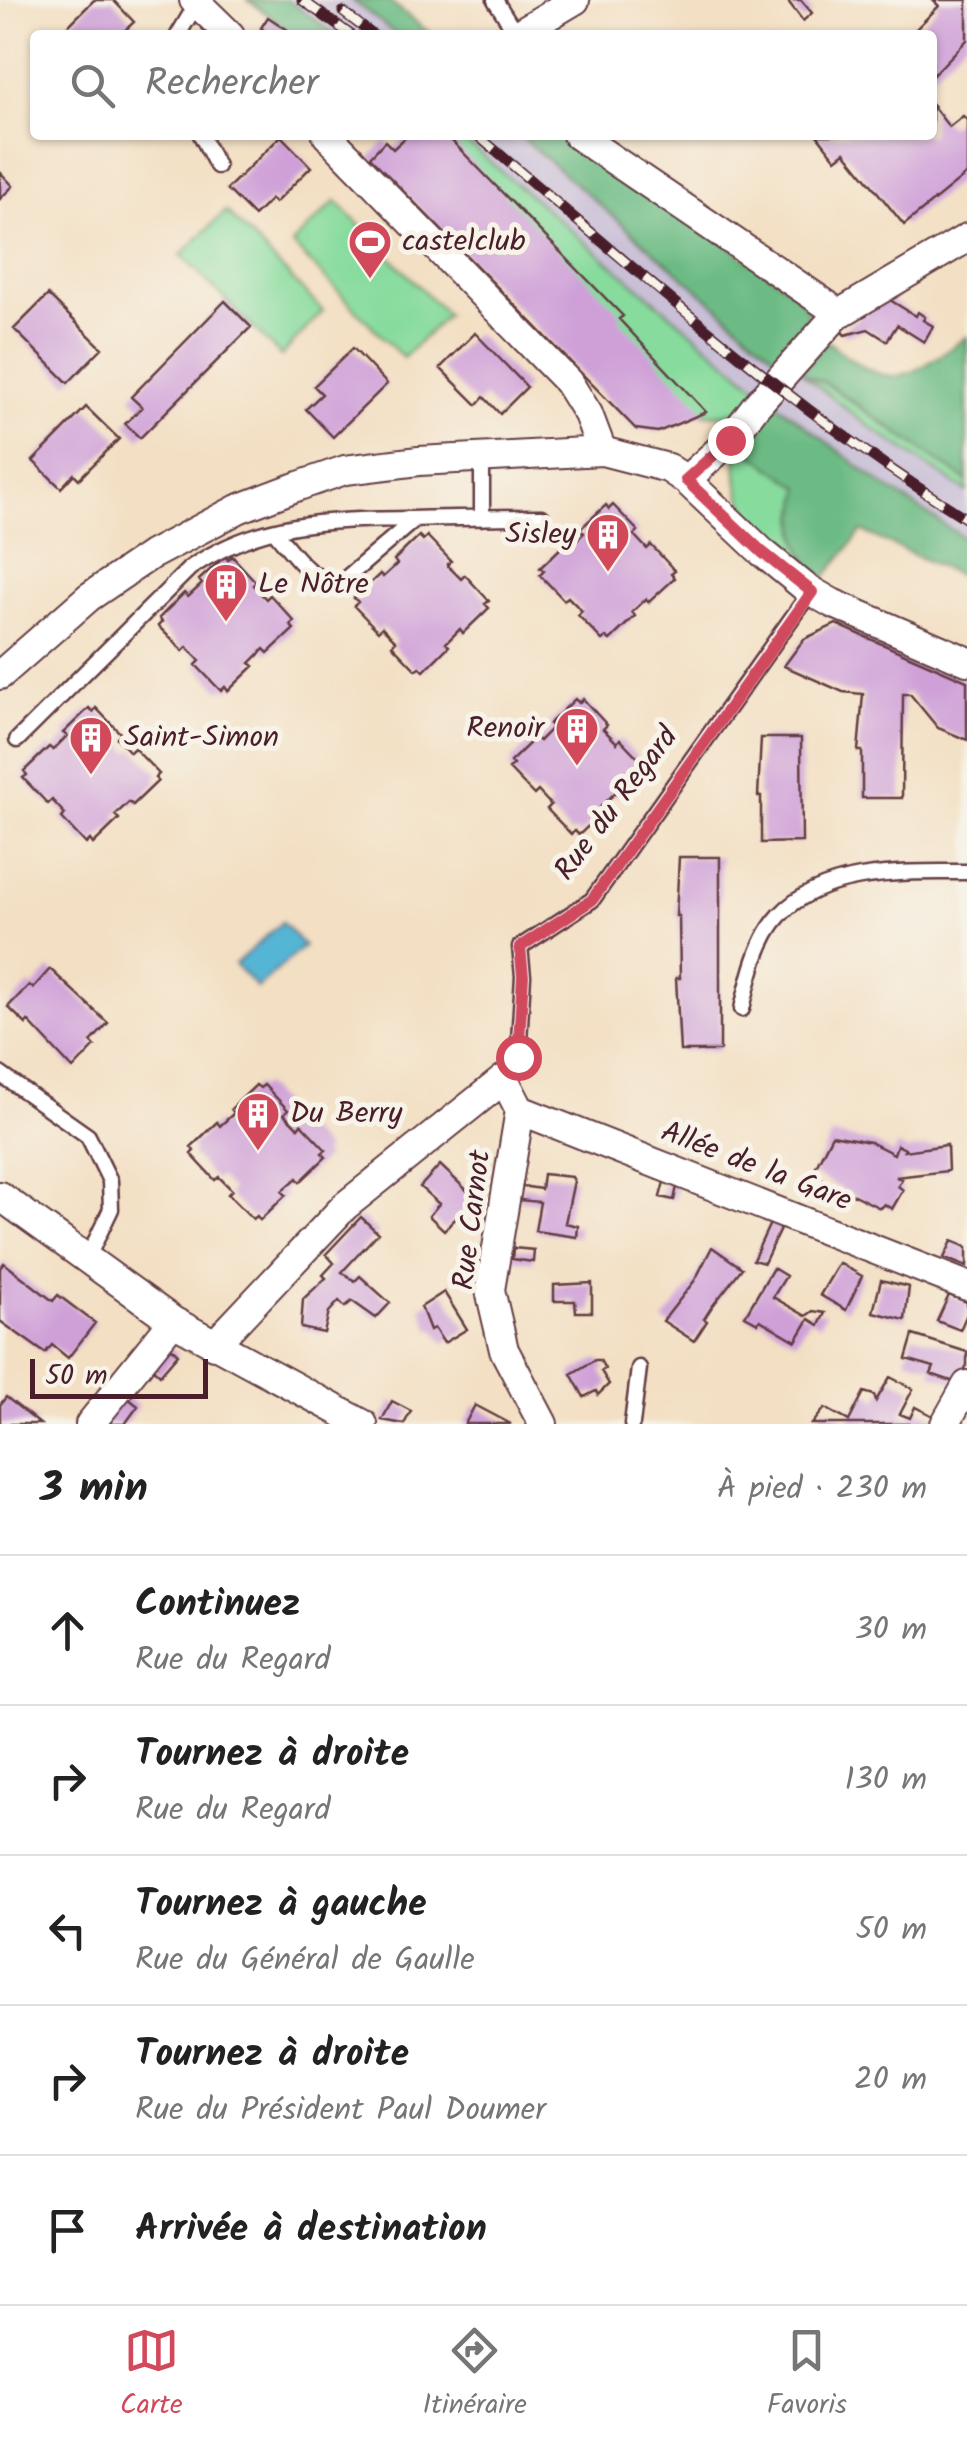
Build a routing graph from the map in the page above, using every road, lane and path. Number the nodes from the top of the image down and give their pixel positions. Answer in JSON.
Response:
{"nodes":[{"id":1,"x":495,"y":0,"type":"edge"},
{"id":2,"x":575,"y":0,"type":"edge"},
{"id":3,"x":195,"y":1,"type":"edge"},
{"id":4,"x":180,"y":30,"type":"edge"},
{"id":5,"x":225,"y":30,"type":"edge"},
{"id":6,"x":513,"y":30,"type":"edge"},
{"id":7,"x":524,"y":30,"type":"edge"},
{"id":8,"x":203,"y":140,"type":"edge"},
{"id":9,"x":332,"y":140,"type":"edge"},
{"id":10,"x":585,"y":140,"type":"edge"},
{"id":11,"x":216,"y":166,"type":"dead end"},
{"id":12,"x":967,"y":238,"type":"edge"},
{"id":13,"x":837,"y":316,"type":"junction"},
{"id":14,"x":602,"y":451,"type":"junction"},
{"id":15,"x":482,"y":460,"type":"junction"},
{"id":16,"x":686,"y":480,"type":"junction"},
{"id":17,"x":542,"y":517,"type":"dead end"},
{"id":18,"x":482,"y":518,"type":"junction"},
{"id":19,"x":415,"y":519,"type":"junction"},
{"id":20,"x":274,"y":530,"type":"junction"},
{"id":21,"x":812,"y":592,"type":"junction"},
{"id":22,"x":967,"y":661,"type":"edge"},
{"id":23,"x":0,"y":675,"type":"edge"},
{"id":24,"x":17,"y":740,"type":"dead end"},
{"id":25,"x":967,"y":872,"type":"edge"},
{"id":26,"x":742,"y":1009,"type":"dead end"},
{"id":27,"x":0,"y":1074,"type":"edge"},
{"id":28,"x":504,"y":1079,"type":"junction"},
{"id":29,"x":520,"y":1110,"type":"junction"},
{"id":30,"x":0,"y":1196,"type":"edge"},
{"id":31,"x":87,"y":1259,"type":"junction"},
{"id":32,"x":967,"y":1286,"type":"edge"},
{"id":33,"x":173,"y":1321,"type":"junction"},
{"id":34,"x":214,"y":1345,"type":"junction"},
{"id":35,"x":639,"y":1368,"type":"dead end"},
{"id":36,"x":90,"y":1424,"type":"edge"},
{"id":37,"x":363,"y":1424,"type":"edge"},
{"id":38,"x":543,"y":1424,"type":"edge"},
{"id":39,"x":632,"y":1424,"type":"edge"}],
"edges":[{"from":1,"to":6,"type":"lane"},
{"from":2,"to":7,"type":"street"},
{"from":3,"to":4,"type":"lane"},
{"from":3,"to":5,"type":"street"},
{"from":8,"to":11,"type":"lane"},
{"from":9,"to":14,"type":"street"},
{"from":10,"to":13,"type":"street"},
{"from":12,"to":13,"type":"street"},
{"from":13,"to":16,"type":"street"},
{"from":14,"to":15,"type":"street"},
{"from":14,"to":16,"type":"street"},
{"from":15,"to":18,"type":"lane"},
{"from":15,"to":23,"type":"street"},
{"from":16,"to":21,"type":"street"},
{"from":17,"to":18,"type":"lane"},
{"from":18,"to":19,"type":"lane"},
{"from":19,"to":20,"type":"lane"},
{"from":19,"to":20,"type":"lane"},
{"from":20,"to":24,"type":"lane"},
{"from":21,"to":22,"type":"street"},
{"from":21,"to":28,"type":"lane","name":"Rue du Regard"},
{"from":25,"to":26,"type":"lane"},
{"from":27,"to":31,"type":"lane"},
{"from":28,"to":29,"type":"street"},
{"from":28,"to":34,"type":"street"},
{"from":29,"to":32,"type":"street","name":"Allée de la Gare"},
{"from":29,"to":38,"type":"street","name":"Rue Carnot"},
{"from":30,"to":31,"type":"street"},
{"from":31,"to":33,"type":"street"},
{"from":33,"to":34,"type":"street"},
{"from":33,"to":36,"type":"street"},
{"from":34,"to":37,"type":"street"},
{"from":35,"to":39,"type":"lane"}]}
